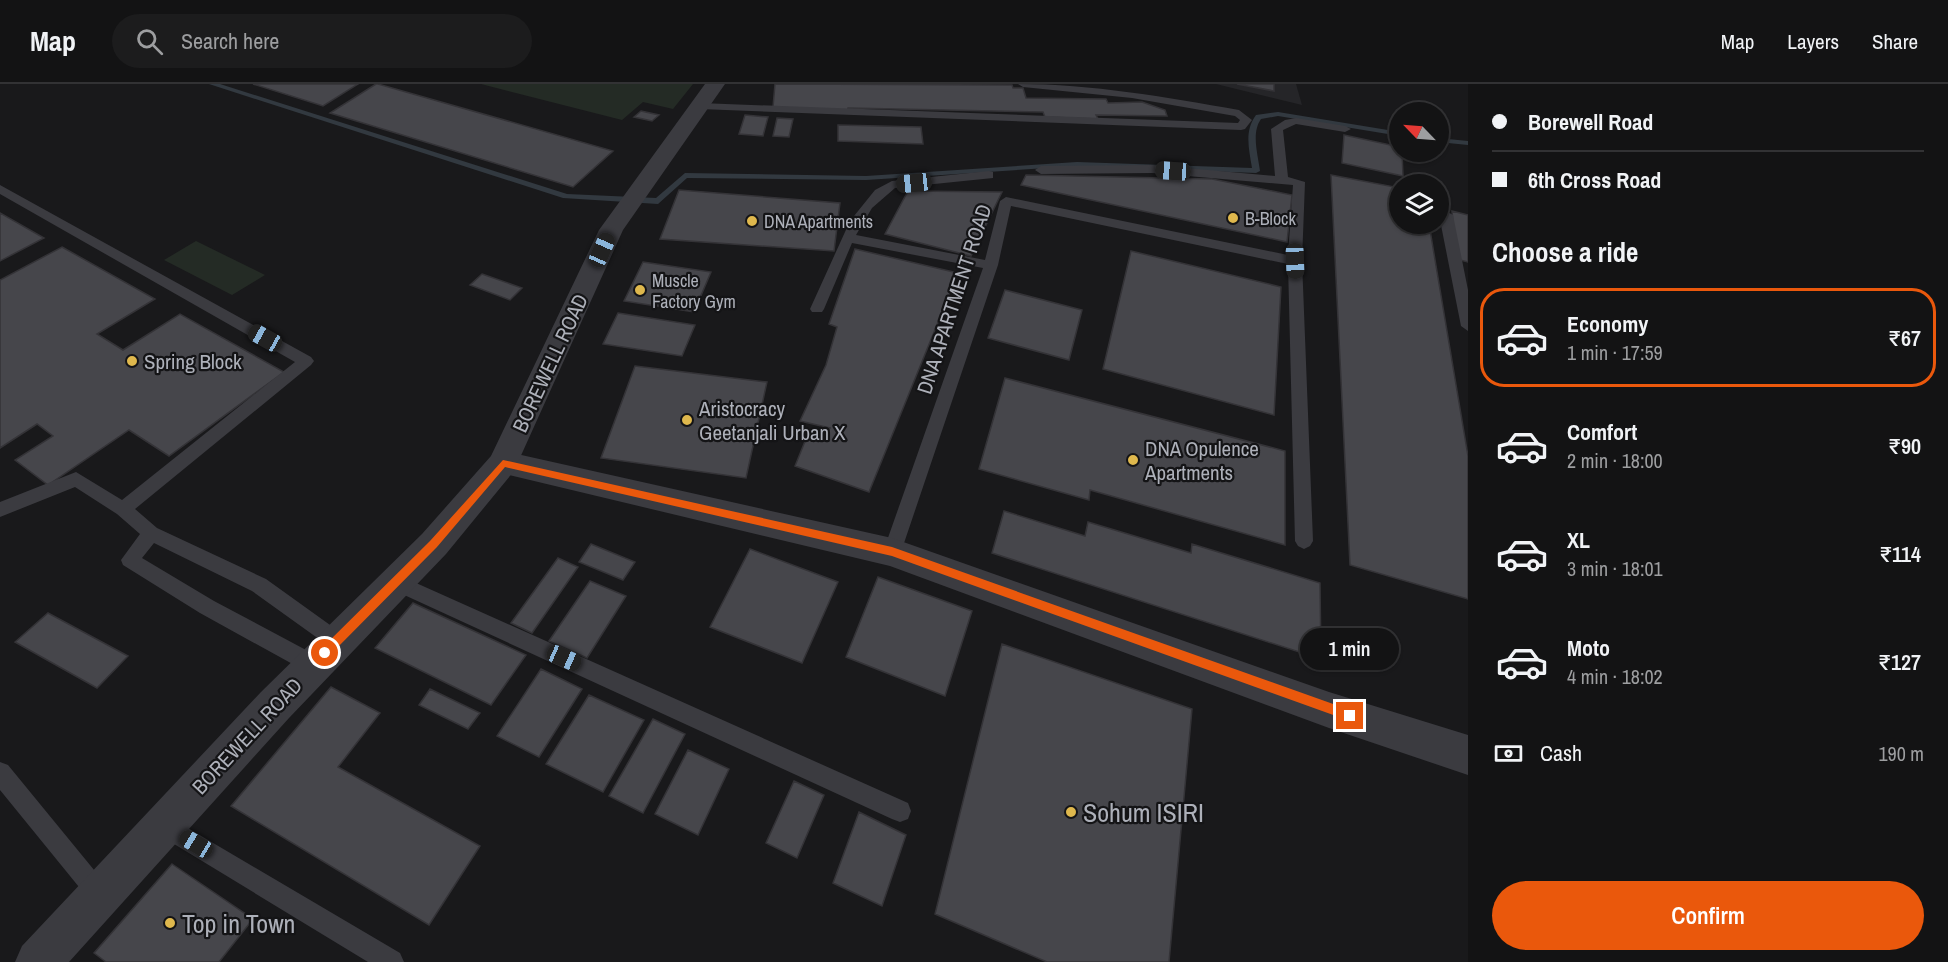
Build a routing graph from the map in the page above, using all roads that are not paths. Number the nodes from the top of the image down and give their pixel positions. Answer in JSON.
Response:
{"nodes":[{"id":1,"x":716,"y":84,"type":"edge"},
{"id":2,"x":1023,"y":84,"type":"edge"},
{"id":3,"x":700,"y":106,"type":"junction"},
{"id":4,"x":1345,"y":129,"type":"dead end"},
{"id":5,"x":1041,"y":170,"type":"dead end"},
{"id":6,"x":989,"y":175,"type":"dead end"},
{"id":7,"x":1281,"y":181,"type":"junction"},
{"id":8,"x":0,"y":189,"type":"edge"},
{"id":9,"x":1449,"y":225,"type":"edge"},
{"id":10,"x":849,"y":238,"type":"junction"},
{"id":11,"x":1295,"y":261,"type":"junction"},
{"id":12,"x":991,"y":265,"type":"junction"},
{"id":13,"x":1462,"y":268,"type":"edge"},
{"id":14,"x":817,"y":309,"type":"dead end"},
{"id":15,"x":1468,"y":326,"type":"edge"},
{"id":16,"x":503,"y":463,"type":"junction"},
{"id":17,"x":123,"y":509,"type":"junction"},
{"id":18,"x":0,"y":510,"type":"edge"},
{"id":19,"x":151,"y":533,"type":"junction"},
{"id":20,"x":1304,"y":541,"type":"dead end"},
{"id":21,"x":892,"y":552,"type":"junction"},
{"id":22,"x":396,"y":582,"type":"junction"},
{"id":23,"x":325,"y":653,"type":"junction"},
{"id":24,"x":1468,"y":755,"type":"edge"},
{"id":25,"x":0,"y":773,"type":"edge"},
{"id":26,"x":900,"y":811,"type":"dead end"},
{"id":27,"x":164,"y":825,"type":"junction"},
{"id":28,"x":100,"y":895,"type":"junction"},
{"id":29,"x":38,"y":962,"type":"edge"},
{"id":30,"x":391,"y":962,"type":"edge"}],
"edges":[{"from":1,"to":3,"type":"street","name":"BOREWELL ROAD"},
{"from":2,"to":3,"type":"lane"},
{"from":3,"to":16,"type":"street","name":"BOREWELL ROAD"},
{"from":4,"to":7,"type":"lane"},
{"from":5,"to":7,"type":"lane"},
{"from":6,"to":10,"type":"lane"},
{"from":7,"to":11,"type":"lane"},
{"from":8,"to":17,"type":"lane"},
{"from":9,"to":13,"type":"lane"},
{"from":10,"to":12,"type":"lane"},
{"from":10,"to":14,"type":"lane"},
{"from":11,"to":12,"type":"lane","name":"DNA APARTMENT ROAD"},
{"from":11,"to":20,"type":"lane"},
{"from":12,"to":21,"type":"lane","name":"DNA APARTMENT ROAD"},
{"from":13,"to":15,"type":"lane"},
{"from":16,"to":21,"type":"street"},
{"from":16,"to":22,"type":"street","name":"BOREWELL ROAD"},
{"from":17,"to":18,"type":"lane"},
{"from":17,"to":19,"type":"lane"},
{"from":19,"to":23,"type":"lane"},
{"from":19,"to":23,"type":"lane"},
{"from":21,"to":24,"type":"street"},
{"from":22,"to":23,"type":"street","name":"BOREWELL ROAD"},
{"from":22,"to":26,"type":"lane"},
{"from":23,"to":27,"type":"street","name":"BOREWELL ROAD"},
{"from":25,"to":28,"type":"lane"},
{"from":27,"to":28,"type":"street","name":"BOREWELL ROAD"},
{"from":27,"to":30,"type":"lane"},
{"from":28,"to":29,"type":"street","name":"BOREWELL ROAD"}]}
